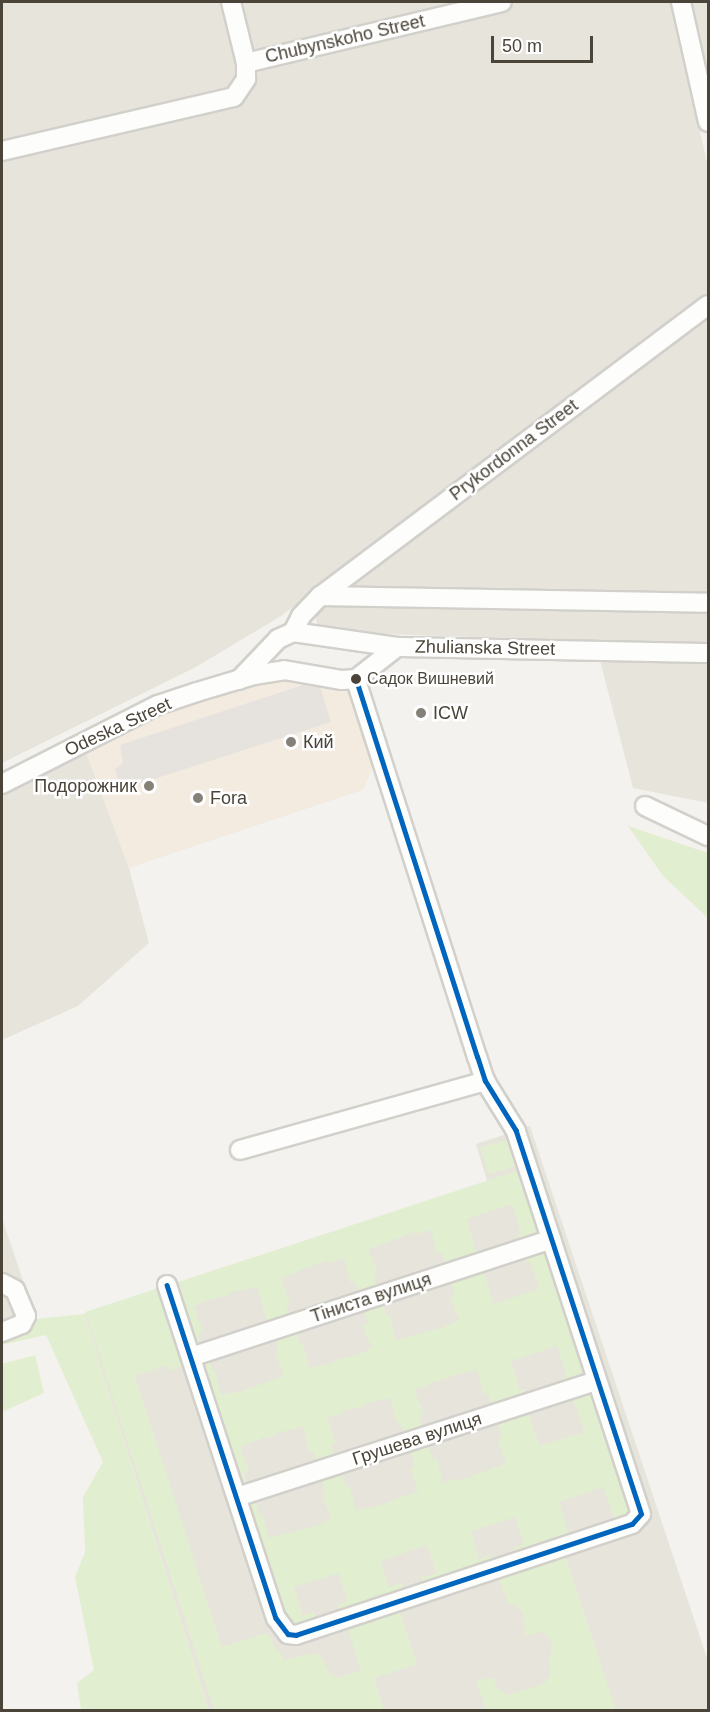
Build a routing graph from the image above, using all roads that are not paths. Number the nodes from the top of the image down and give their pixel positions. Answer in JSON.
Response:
{"nodes":[{"id":1,"x":231,"y":2,"type":"edge"},
{"id":2,"x":502,"y":2,"type":"edge"},
{"id":3,"x":681,"y":2,"type":"edge"},
{"id":4,"x":246,"y":63,"type":"junction"},
{"id":5,"x":708,"y":122,"type":"edge"},
{"id":6,"x":2,"y":151,"type":"edge"},
{"id":7,"x":708,"y":304,"type":"edge"},
{"id":8,"x":320,"y":596,"type":"junction"},
{"id":9,"x":708,"y":603,"type":"edge"},
{"id":10,"x":293,"y":632,"type":"junction"},
{"id":11,"x":358,"y":643,"type":"junction"},
{"id":12,"x":272,"y":646,"type":"junction"},
{"id":13,"x":397,"y":647,"type":"junction"},
{"id":14,"x":708,"y":653,"type":"edge"},
{"id":15,"x":284,"y":670,"type":"junction"},
{"id":16,"x":360,"y":676,"type":"junction"},
{"id":17,"x":239,"y":680,"type":"junction"},
{"id":18,"x":2,"y":784,"type":"edge"},
{"id":19,"x":645,"y":806,"type":"dead end"},
{"id":20,"x":708,"y":836,"type":"edge"},
{"id":21,"x":486,"y":1081,"type":"junction"},
{"id":22,"x":240,"y":1150,"type":"dead end"},
{"id":23,"x":551,"y":1239,"type":"junction"},
{"id":24,"x":2,"y":1283,"type":"edge"},
{"id":25,"x":167,"y":1286,"type":"dead end"},
{"id":26,"x":2,"y":1332,"type":"edge"},
{"id":27,"x":191,"y":1357,"type":"junction"},
{"id":28,"x":597,"y":1381,"type":"junction"},
{"id":29,"x":237,"y":1497,"type":"junction"}],
"edges":[{"from":1,"to":4,"type":"street"},
{"from":2,"to":4,"type":"street","name":"Chubynskoho Street"},
{"from":3,"to":5,"type":"street"},
{"from":4,"to":6,"type":"street","name":"Chubynskoho Street"},
{"from":7,"to":8,"type":"street","name":"Prykordonna Street"},
{"from":8,"to":9,"type":"street"},
{"from":8,"to":10,"type":"street","name":"Prykordonna Street"},
{"from":10,"to":11,"type":"street"},
{"from":10,"to":12,"type":"street"},
{"from":11,"to":13,"type":"street"},
{"from":11,"to":16,"type":"street"},
{"from":12,"to":15,"type":"street"},
{"from":12,"to":17,"type":"street"},
{"from":13,"to":14,"type":"street","name":"Zhulianska Street"},
{"from":13,"to":16,"type":"street","name":"Zhulianska Street"},
{"from":15,"to":16,"type":"street"},
{"from":15,"to":17,"type":"street"},
{"from":16,"to":21,"type":"street"},
{"from":17,"to":18,"type":"street","name":"Odeska Street"},
{"from":19,"to":20,"type":"street"},
{"from":21,"to":22,"type":"street"},
{"from":21,"to":23,"type":"street"},
{"from":23,"to":27,"type":"street","name":"Тіниста вулиця"},
{"from":23,"to":28,"type":"street"},
{"from":24,"to":26,"type":"street"},
{"from":25,"to":27,"type":"street"},
{"from":27,"to":29,"type":"street"},
{"from":28,"to":29,"type":"street","name":"Грушева вулиця"},
{"from":28,"to":29,"type":"street"}]}
